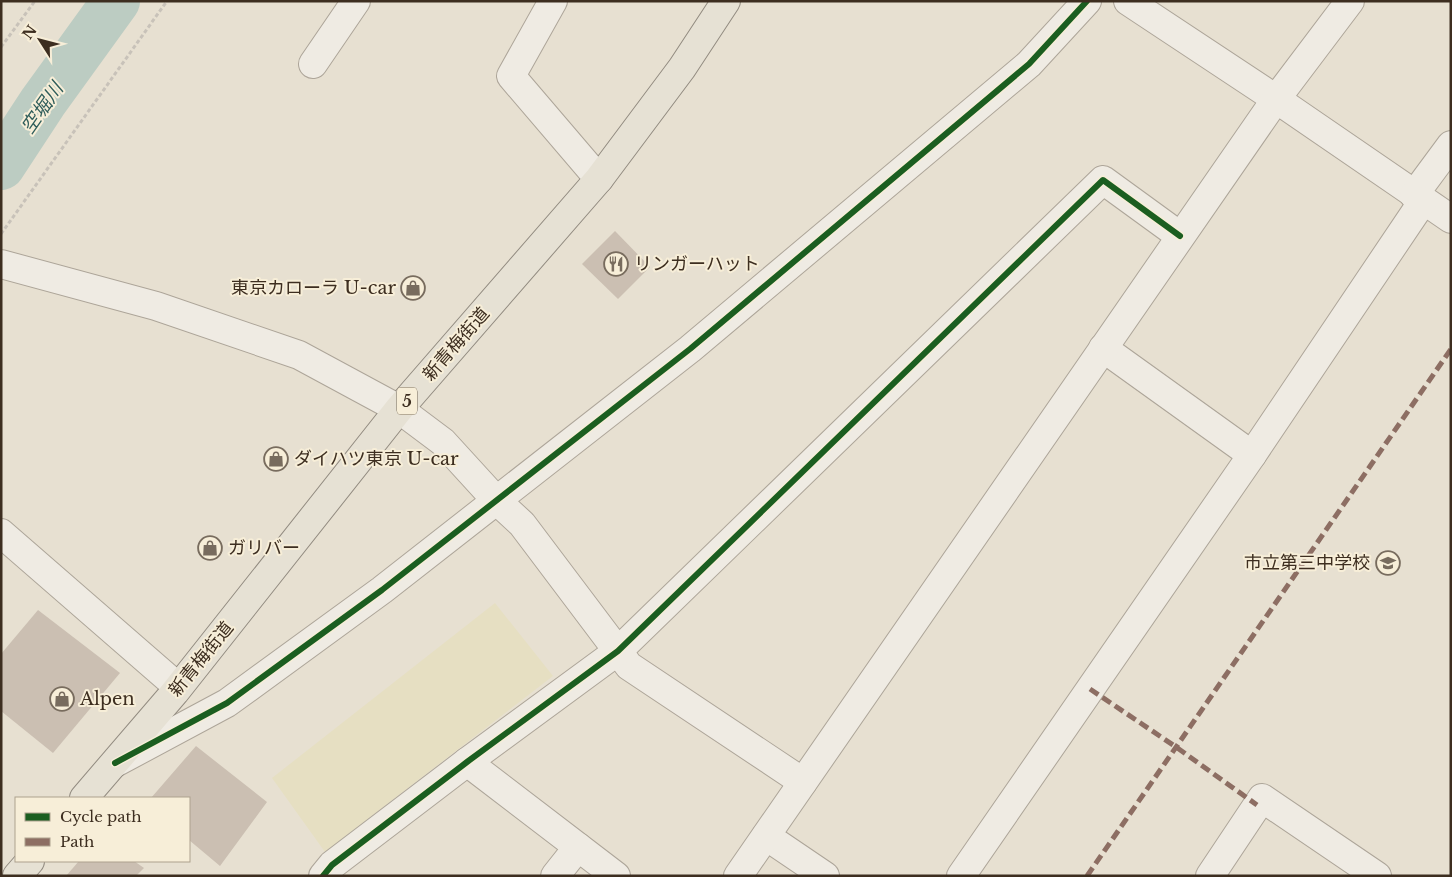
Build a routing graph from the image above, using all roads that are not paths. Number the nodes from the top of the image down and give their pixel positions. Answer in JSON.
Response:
{"nodes":[{"id":1,"x":356,"y":1,"type":"edge"},
{"id":2,"x":553,"y":1,"type":"edge"},
{"id":3,"x":726,"y":1,"type":"edge"},
{"id":4,"x":1087,"y":1,"type":"edge"},
{"id":5,"x":1128,"y":1,"type":"edge"},
{"id":6,"x":1350,"y":1,"type":"edge"},
{"id":7,"x":313,"y":64,"type":"dead end"},
{"id":8,"x":1276,"y":99,"type":"junction"},
{"id":9,"x":1451,"y":145,"type":"edge"},
{"id":10,"x":599,"y":179,"type":"junction"},
{"id":11,"x":1419,"y":198,"type":"junction"},
{"id":12,"x":1451,"y":219,"type":"edge"},
{"id":13,"x":1180,"y":236,"type":"junction"},
{"id":14,"x":1,"y":264,"type":"edge"},
{"id":15,"x":1103,"y":348,"type":"junction"},
{"id":16,"x":399,"y":409,"type":"junction"},
{"id":17,"x":1252,"y":455,"type":"junction"},
{"id":18,"x":496,"y":500,"type":"junction"},
{"id":19,"x":1,"y":534,"type":"edge"},
{"id":20,"x":618,"y":650,"type":"junction"},
{"id":21,"x":178,"y":687,"type":"junction"},
{"id":22,"x":467,"y":762,"type":"junction"},
{"id":23,"x":115,"y":763,"type":"junction"},
{"id":24,"x":803,"y":782,"type":"junction"},
{"id":25,"x":85,"y":797,"type":"edge"},
{"id":26,"x":766,"y":836,"type":"junction"},
{"id":27,"x":578,"y":847,"type":"junction"},
{"id":28,"x":29,"y":862,"type":"edge"},
{"id":29,"x":17,"y":876,"type":"edge"},
{"id":30,"x":323,"y":876,"type":"edge"},
{"id":31,"x":555,"y":876,"type":"edge"},
{"id":32,"x":616,"y":876,"type":"edge"},
{"id":33,"x":738,"y":876,"type":"edge"},
{"id":34,"x":825,"y":876,"type":"edge"},
{"id":35,"x":961,"y":876,"type":"edge"},
{"id":36,"x":1210,"y":876,"type":"edge"},
{"id":37,"x":1377,"y":876,"type":"edge"}],
"edges":[{"from":1,"to":7,"type":"street"},
{"from":2,"to":10,"type":"street"},
{"from":3,"to":10,"type":"main road","name":"新青梅街道","number":"5"},
{"from":4,"to":18,"type":"street"},
{"from":5,"to":8,"type":"street"},
{"from":6,"to":8,"type":"street"},
{"from":8,"to":11,"type":"street"},
{"from":8,"to":13,"type":"street"},
{"from":9,"to":11,"type":"street"},
{"from":10,"to":16,"type":"main road","name":"新青梅街道","number":"5"},
{"from":11,"to":12,"type":"street"},
{"from":11,"to":17,"type":"street"},
{"from":13,"to":15,"type":"street"},
{"from":13,"to":20,"type":"street"},
{"from":14,"to":16,"type":"street"},
{"from":15,"to":17,"type":"street"},
{"from":15,"to":24,"type":"street"},
{"from":16,"to":18,"type":"street"},
{"from":16,"to":21,"type":"main road","name":"新青梅街道","number":"5"},
{"from":17,"to":35,"type":"street"},
{"from":18,"to":20,"type":"street"},
{"from":18,"to":23,"type":"street"},
{"from":19,"to":21,"type":"street"},
{"from":20,"to":22,"type":"street"},
{"from":20,"to":24,"type":"street"},
{"from":21,"to":23,"type":"main road","name":"新青梅街道","number":"5"},
{"from":22,"to":27,"type":"street"},
{"from":22,"to":30,"type":"street"},
{"from":23,"to":25,"type":"main road","name":"新青梅街道","number":"5"},
{"from":24,"to":26,"type":"street"},
{"from":26,"to":33,"type":"street"},
{"from":26,"to":34,"type":"street"},
{"from":27,"to":31,"type":"street"},
{"from":27,"to":32,"type":"street"},
{"from":28,"to":29,"type":"main road"},
{"from":36,"to":37,"type":"street"}]}
